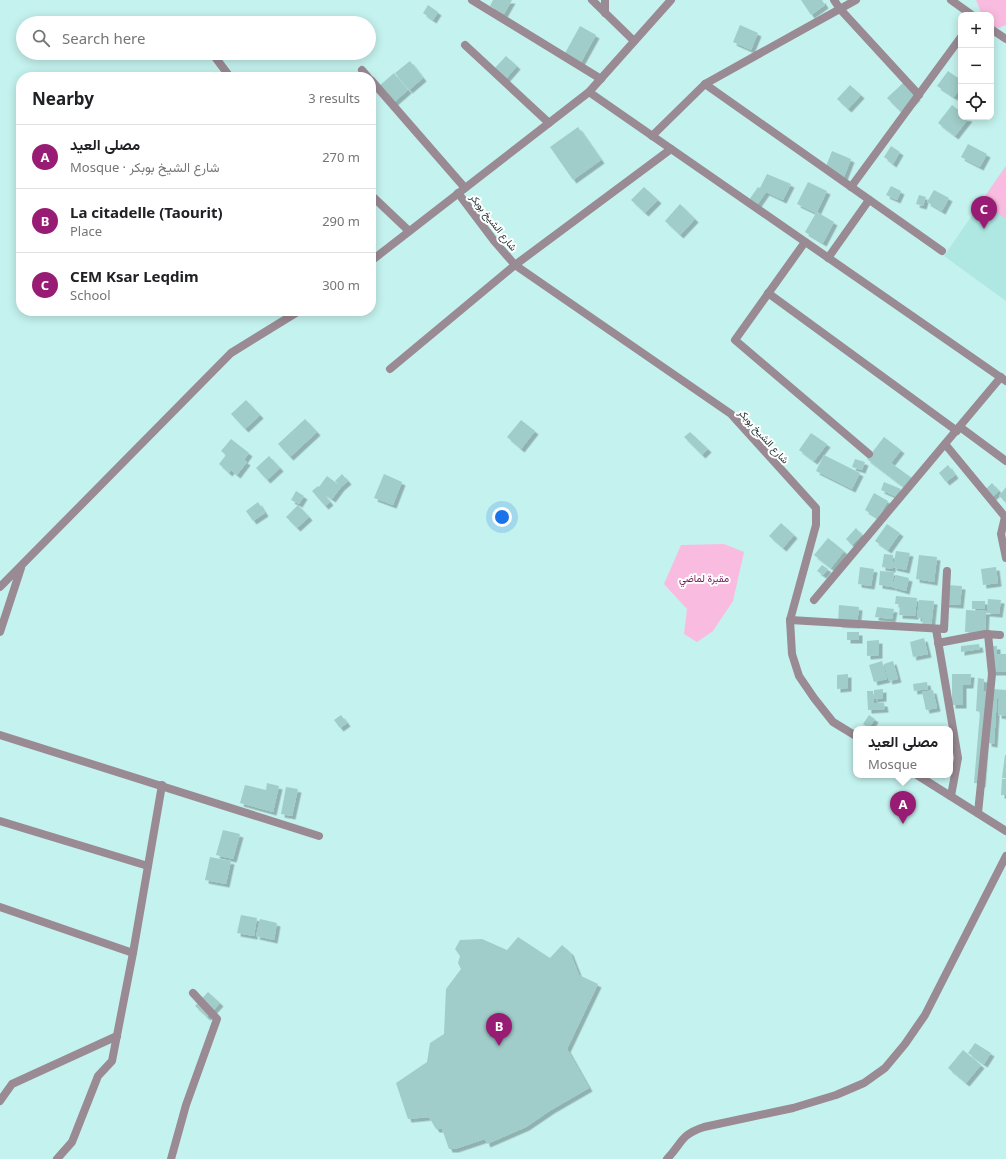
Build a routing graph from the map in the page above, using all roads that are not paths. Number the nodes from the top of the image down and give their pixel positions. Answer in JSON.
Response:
{"nodes":[{"id":1,"x":472,"y":0,"type":"edge"},
{"id":2,"x":592,"y":0,"type":"edge"},
{"id":3,"x":605,"y":0,"type":"edge"},
{"id":4,"x":671,"y":0,"type":"edge"},
{"id":5,"x":834,"y":0,"type":"edge"},
{"id":6,"x":856,"y":0,"type":"edge"},
{"id":7,"x":951,"y":0,"type":"edge"},
{"id":8,"x":840,"y":9,"type":"junction"},
{"id":9,"x":968,"y":12,"type":"edge"},
{"id":10,"x":605,"y":13,"type":"junction"},
{"id":11,"x":994,"y":31,"type":"edge"},
{"id":12,"x":1006,"y":39,"type":"edge"},
{"id":13,"x":634,"y":41,"type":"junction"},
{"id":14,"x":958,"y":41,"type":"edge"},
{"id":15,"x":465,"y":45,"type":"dead end"},
{"id":16,"x":217,"y":60,"type":"edge"},
{"id":17,"x":226,"y":72,"type":"edge"},
{"id":18,"x":601,"y":79,"type":"junction"},
{"id":19,"x":705,"y":84,"type":"junction"},
{"id":20,"x":376,"y":86,"type":"edge"},
{"id":21,"x":589,"y":92,"type":"junction"},
{"id":22,"x":919,"y":95,"type":"junction"},
{"id":23,"x":549,"y":123,"type":"junction"},
{"id":24,"x":652,"y":136,"type":"junction"},
{"id":25,"x":671,"y":149,"type":"junction"},
{"id":26,"x":851,"y":187,"type":"junction"},
{"id":27,"x":462,"y":191,"type":"junction"},
{"id":28,"x":376,"y":200,"type":"edge"},
{"id":29,"x":869,"y":200,"type":"junction"},
{"id":30,"x":409,"y":231,"type":"junction"},
{"id":31,"x":805,"y":242,"type":"junction"},
{"id":32,"x":942,"y":251,"type":"dead end"},
{"id":33,"x":376,"y":257,"type":"edge"},
{"id":34,"x":828,"y":258,"type":"junction"},
{"id":35,"x":515,"y":266,"type":"junction"},
{"id":36,"x":768,"y":293,"type":"junction"},
{"id":37,"x":291,"y":316,"type":"edge"},
{"id":38,"x":390,"y":369,"type":"dead end"},
{"id":39,"x":1004,"y":379,"type":"edge"},
{"id":40,"x":958,"y":429,"type":"junction"},
{"id":41,"x":945,"y":444,"type":"junction"},
{"id":42,"x":869,"y":454,"type":"dead end"},
{"id":43,"x":1006,"y":461,"type":"edge"},
{"id":44,"x":1006,"y":518,"type":"edge"},
{"id":45,"x":1006,"y":558,"type":"edge"},
{"id":46,"x":21,"y":566,"type":"junction"},
{"id":47,"x":946,"y":571,"type":"dead end"},
{"id":48,"x":0,"y":587,"type":"edge"},
{"id":49,"x":814,"y":600,"type":"dead end"},
{"id":50,"x":790,"y":620,"type":"junction"},
{"id":51,"x":936,"y":629,"type":"junction"},
{"id":52,"x":0,"y":632,"type":"edge"},
{"id":53,"x":988,"y":634,"type":"junction"},
{"id":54,"x":1000,"y":635,"type":"dead end"},
{"id":55,"x":938,"y":643,"type":"junction"},
{"id":56,"x":952,"y":726,"type":"edge"},
{"id":57,"x":953,"y":729,"type":"edge"},
{"id":58,"x":853,"y":734,"type":"edge"},
{"id":59,"x":0,"y":735,"type":"edge"},
{"id":60,"x":922,"y":778,"type":"edge"},
{"id":61,"x":162,"y":786,"type":"junction"},
{"id":62,"x":950,"y":796,"type":"junction"},
{"id":63,"x":978,"y":814,"type":"junction"},
{"id":64,"x":0,"y":821,"type":"edge"},
{"id":65,"x":1006,"y":831,"type":"edge"},
{"id":66,"x":319,"y":836,"type":"dead end"},
{"id":67,"x":1006,"y":856,"type":"edge"},
{"id":68,"x":148,"y":866,"type":"junction"},
{"id":69,"x":0,"y":907,"type":"edge"},
{"id":70,"x":133,"y":953,"type":"junction"},
{"id":71,"x":193,"y":993,"type":"dead end"},
{"id":72,"x":117,"y":1036,"type":"junction"},
{"id":73,"x":0,"y":1101,"type":"edge"},
{"id":74,"x":57,"y":1159,"type":"edge"},
{"id":75,"x":171,"y":1159,"type":"edge"},
{"id":76,"x":667,"y":1159,"type":"edge"}],
"edges":[{"from":1,"to":18,"type":"street"},
{"from":2,"to":10,"type":"street"},
{"from":3,"to":10,"type":"street"},
{"from":4,"to":13,"type":"street"},
{"from":5,"to":8,"type":"street"},
{"from":6,"to":8,"type":"street"},
{"from":7,"to":9,"type":"street"},
{"from":8,"to":19,"type":"street"},
{"from":8,"to":22,"type":"street"},
{"from":10,"to":13,"type":"street"},
{"from":11,"to":12,"type":"street"},
{"from":13,"to":18,"type":"street"},
{"from":14,"to":22,"type":"street"},
{"from":15,"to":23,"type":"street"},
{"from":16,"to":17,"type":"street"},
{"from":18,"to":21,"type":"street"},
{"from":19,"to":24,"type":"street"},
{"from":19,"to":26,"type":"street"},
{"from":20,"to":27,"type":"street","name":"شارع الشيخ بوبكر"},
{"from":21,"to":23,"type":"street"},
{"from":21,"to":24,"type":"street"},
{"from":22,"to":26,"type":"street"},
{"from":23,"to":27,"type":"street"},
{"from":24,"to":25,"type":"street"},
{"from":25,"to":31,"type":"street"},
{"from":25,"to":35,"type":"street"},
{"from":26,"to":29,"type":"street"},
{"from":27,"to":30,"type":"street"},
{"from":27,"to":35,"type":"street","name":"شارع الشيخ بوبكر"},
{"from":28,"to":30,"type":"street"},
{"from":29,"to":32,"type":"street"},
{"from":29,"to":34,"type":"street"},
{"from":30,"to":33,"type":"street"},
{"from":31,"to":34,"type":"street"},
{"from":31,"to":36,"type":"street"},
{"from":34,"to":39,"type":"street"},
{"from":35,"to":38,"type":"street"},
{"from":35,"to":50,"type":"street","name":"شارع الشيخ بوبكر"},
{"from":36,"to":40,"type":"street"},
{"from":36,"to":42,"type":"street"},
{"from":37,"to":46,"type":"street"},
{"from":39,"to":40,"type":"street"},
{"from":40,"to":41,"type":"street"},
{"from":40,"to":43,"type":"street"},
{"from":41,"to":44,"type":"street"},
{"from":41,"to":49,"type":"street"},
{"from":44,"to":45,"type":"street"},
{"from":46,"to":48,"type":"street"},
{"from":46,"to":52,"type":"street"},
{"from":47,"to":51,"type":"street"},
{"from":50,"to":51,"type":"street"},
{"from":50,"to":58,"type":"street","name":"شارع الشيخ بوبكر"},
{"from":51,"to":55,"type":"street"},
{"from":53,"to":54,"type":"street"},
{"from":53,"to":55,"type":"street"},
{"from":53,"to":63,"type":"street"},
{"from":55,"to":56,"type":"street"},
{"from":57,"to":62,"type":"street"},
{"from":59,"to":61,"type":"street"},
{"from":60,"to":62,"type":"street"},
{"from":61,"to":66,"type":"street"},
{"from":61,"to":68,"type":"street"},
{"from":62,"to":63,"type":"street"},
{"from":63,"to":65,"type":"street"},
{"from":64,"to":68,"type":"street"},
{"from":67,"to":76,"type":"street"},
{"from":68,"to":70,"type":"street"},
{"from":69,"to":70,"type":"street"},
{"from":70,"to":72,"type":"street"},
{"from":71,"to":75,"type":"street"},
{"from":72,"to":73,"type":"street"},
{"from":72,"to":74,"type":"street"}]}
